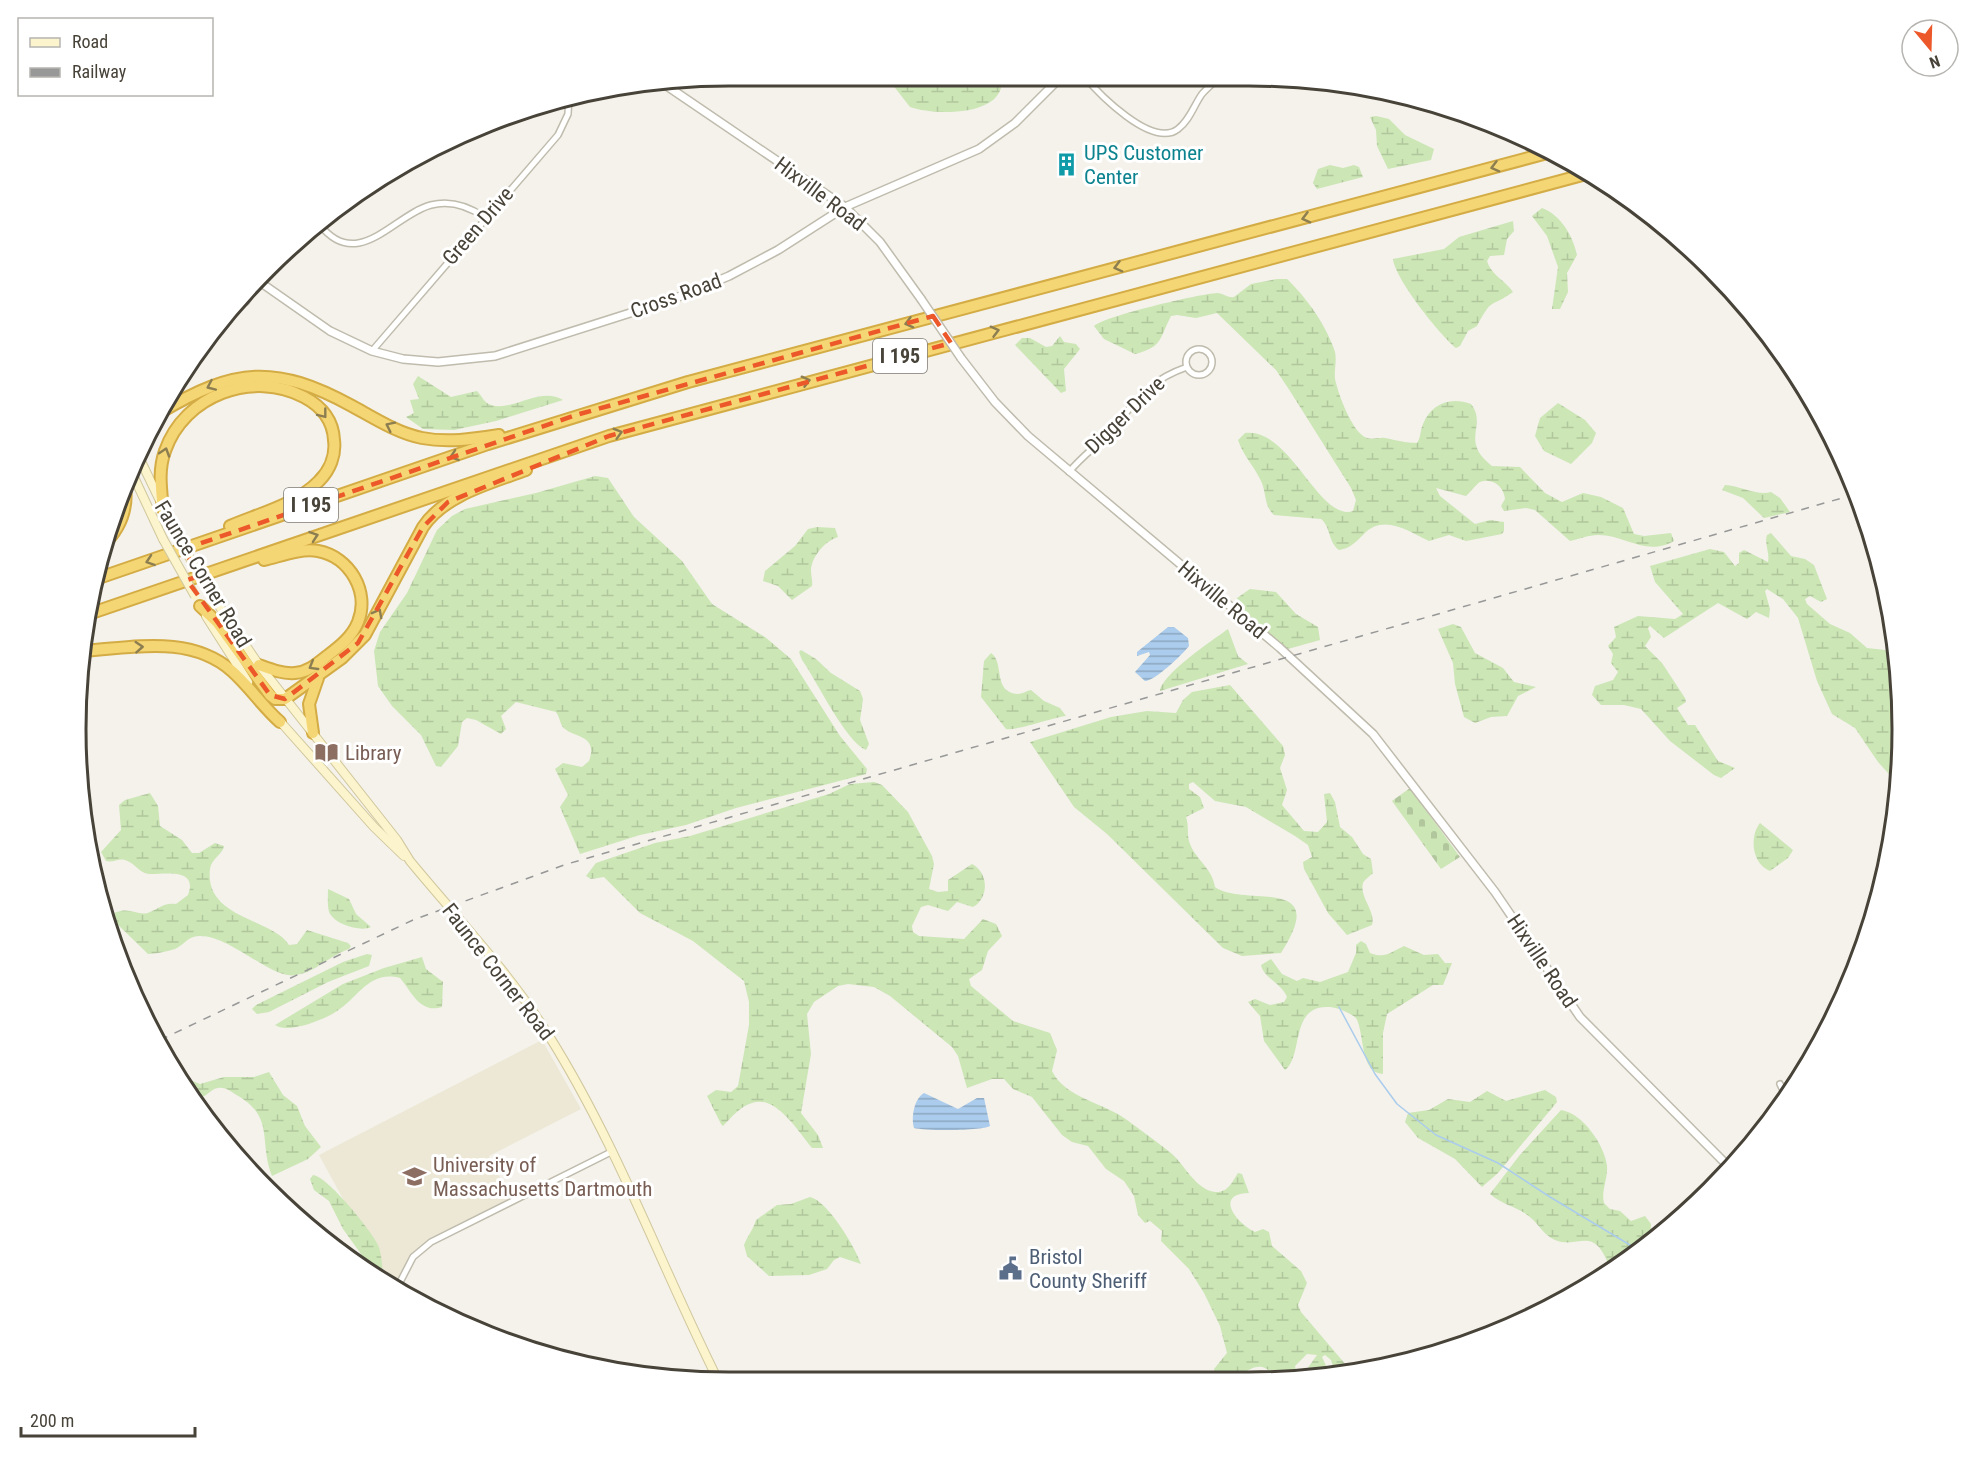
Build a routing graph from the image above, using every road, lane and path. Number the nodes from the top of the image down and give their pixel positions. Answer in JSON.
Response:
{"nodes":[{"id":1,"x":1052,"y":86,"type":"edge"},
{"id":2,"x":1094,"y":86,"type":"edge"},
{"id":3,"x":1210,"y":86,"type":"edge"},
{"id":4,"x":671,"y":89,"type":"edge"},
{"id":5,"x":568,"y":106,"type":"edge"},
{"id":6,"x":1540,"y":155,"type":"edge"},
{"id":7,"x":1578,"y":176,"type":"edge"},
{"id":8,"x":845,"y":207,"type":"junction"},
{"id":9,"x":484,"y":217,"type":"junction"},
{"id":10,"x":325,"y":228,"type":"edge"},
{"id":11,"x":266,"y":282,"type":"edge"},
{"id":12,"x":372,"y":351,"type":"junction"},
{"id":13,"x":1187,"y":367,"type":"junction"},
{"id":14,"x":190,"y":395,"type":"junction"},
{"id":15,"x":178,"y":398,"type":"edge"},
{"id":16,"x":173,"y":405,"type":"edge"},
{"id":17,"x":529,"y":431,"type":"junction"},
{"id":18,"x":581,"y":445,"type":"junction"},
{"id":19,"x":142,"y":464,"type":"edge"},
{"id":20,"x":1069,"y":472,"type":"junction"},
{"id":21,"x":135,"y":480,"type":"edge"},
{"id":22,"x":163,"y":509,"type":"junction"},
{"id":23,"x":193,"y":546,"type":"junction"},
{"id":24,"x":219,"y":569,"type":"junction"},
{"id":25,"x":104,"y":576,"type":"edge"},
{"id":26,"x":198,"y":601,"type":"junction"},
{"id":27,"x":97,"y":611,"type":"edge"},
{"id":28,"x":90,"y":650,"type":"edge"},
{"id":29,"x":259,"y":665,"type":"junction"},
{"id":30,"x":320,"y":676,"type":"junction"},
{"id":31,"x":285,"y":699,"type":"junction"},
{"id":32,"x":280,"y":722,"type":"junction"},
{"id":33,"x":313,"y":733,"type":"junction"},
{"id":34,"x":360,"y":793,"type":"junction"},
{"id":35,"x":352,"y":802,"type":"junction"},
{"id":36,"x":410,"y":861,"type":"junction"},
{"id":37,"x":1780,"y":1084,"type":"dead end"},
{"id":38,"x":1782,"y":1089,"type":"edge"},
{"id":39,"x":611,"y":1152,"type":"junction"},
{"id":40,"x":1724,"y":1161,"type":"edge"},
{"id":41,"x":401,"y":1281,"type":"edge"},
{"id":42,"x":714,"y":1371,"type":"edge"}],
"edges":[{"from":1,"to":8,"type":"street","name":"Cross Road"},
{"from":2,"to":3,"type":"street"},
{"from":4,"to":8,"type":"street","name":"Hixville Road"},
{"from":5,"to":9,"type":"street","name":"Green Drive"},
{"from":6,"to":17,"type":"highway","number":"I 195","one_way":true},
{"from":18,"to":7,"type":"highway","number":"I 195","one_way":true},
{"from":8,"to":12,"type":"street","name":"Cross Road"},
{"from":8,"to":20,"type":"street","name":"Hixville Road","bridge":true},
{"from":9,"to":10,"type":"street"},
{"from":9,"to":12,"type":"street","name":"Green Drive"},
{"from":11,"to":12,"type":"street","name":"Cross Road"},
{"from":13,"to":13,"type":"street","name":"Digger Drive"},
{"from":13,"to":20,"type":"street","name":"Digger Drive"},
{"from":14,"to":15,"type":"highway"},
{"from":14,"to":16,"type":"highway"},
{"from":17,"to":14,"type":"highway","one_way":true},
{"from":17,"to":23,"type":"highway","number":"I 195","one_way":true},
{"from":24,"to":18,"type":"highway","number":"I 195","one_way":true},
{"from":30,"to":18,"type":"highway","one_way":true},
{"from":19,"to":22,"type":"main road","name":"Faunce Corner Road"},
{"from":20,"to":40,"type":"street","name":"Hixville Road"},
{"from":21,"to":26,"type":"main road","name":"Faunce Corner Road","bridge":true},
{"from":22,"to":23,"type":"highway","one_way":true},
{"from":22,"to":29,"type":"main road","name":"Faunce Corner Road","bridge":true},
{"from":23,"to":25,"type":"highway","number":"I 195","one_way":true},
{"from":24,"to":27,"type":"highway","number":"I 195"},
{"from":24,"to":29,"type":"highway","one_way":true},
{"from":26,"to":31,"type":"highway"},
{"from":26,"to":32,"type":"main road","name":"Faunce Corner Road"},
{"from":28,"to":32,"type":"highway","one_way":true},
{"from":29,"to":31,"type":"main road","name":"Faunce Corner Road"},
{"from":30,"to":31,"type":"highway"},
{"from":30,"to":33,"type":"highway"},
{"from":31,"to":33,"type":"main road","name":"Faunce Corner Road"},
{"from":32,"to":35,"type":"main road","name":"Faunce Corner Road"},
{"from":33,"to":34,"type":"main road","name":"Faunce Corner Road"},
{"from":34,"to":35,"type":"main road"},
{"from":34,"to":36,"type":"main road","name":"Faunce Corner Road"},
{"from":35,"to":36,"type":"main road","name":"Faunce Corner Road"},
{"from":36,"to":39,"type":"main road","name":"Faunce Corner Road"},
{"from":37,"to":38,"type":"street"},
{"from":39,"to":41,"type":"street"},
{"from":39,"to":42,"type":"main road","name":"Faunce Corner Road"}]}
